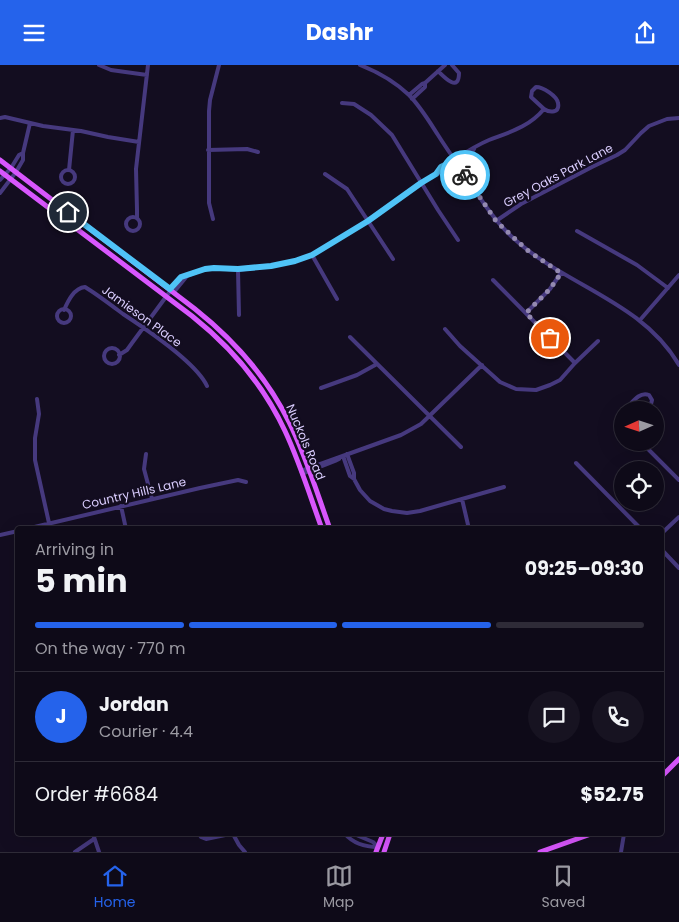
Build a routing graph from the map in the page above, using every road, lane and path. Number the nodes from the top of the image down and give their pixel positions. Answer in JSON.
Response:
{"nodes":[{"id":1,"x":99,"y":65,"type":"edge"},
{"id":2,"x":148,"y":65,"type":"edge"},
{"id":3,"x":219,"y":65,"type":"edge"},
{"id":4,"x":361,"y":65,"type":"edge"},
{"id":5,"x":445,"y":65,"type":"edge"},
{"id":6,"x":452,"y":65,"type":"edge"},
{"id":7,"x":438,"y":71,"type":"junction"},
{"id":8,"x":147,"y":75,"type":"junction"},
{"id":9,"x":411,"y":97,"type":"junction"},
{"id":10,"x":342,"y":103,"type":"dead end"},
{"id":11,"x":544,"y":109,"type":"junction"},
{"id":12,"x":0,"y":117,"type":"edge"},
{"id":13,"x":679,"y":118,"type":"edge"},
{"id":14,"x":30,"y":123,"type":"junction"},
{"id":15,"x":73,"y":130,"type":"junction"},
{"id":16,"x":138,"y":142,"type":"junction"},
{"id":17,"x":208,"y":150,"type":"junction"},
{"id":18,"x":258,"y":152,"type":"dead end"},
{"id":19,"x":23,"y":153,"type":"junction"},
{"id":20,"x":0,"y":160,"type":"edge"},
{"id":21,"x":456,"y":162,"type":"junction"},
{"id":22,"x":11,"y":168,"type":"junction"},
{"id":23,"x":69,"y":170,"type":"dead end"},
{"id":24,"x":16,"y":172,"type":"junction"},
{"id":25,"x":2,"y":173,"type":"edge"},
{"id":26,"x":325,"y":174,"type":"dead end"},
{"id":27,"x":10,"y":179,"type":"junction"},
{"id":28,"x":0,"y":180,"type":"edge"},
{"id":29,"x":421,"y":183,"type":"junction"},
{"id":30,"x":0,"y":193,"type":"edge"},
{"id":31,"x":137,"y":218,"type":"dead end"},
{"id":32,"x":213,"y":219,"type":"dead end"},
{"id":33,"x":368,"y":221,"type":"junction"},
{"id":34,"x":496,"y":221,"type":"junction"},
{"id":35,"x":576,"y":231,"type":"dead end"},
{"id":36,"x":458,"y":240,"type":"dead end"},
{"id":37,"x":312,"y":255,"type":"junction"},
{"id":38,"x":393,"y":259,"type":"dead end"},
{"id":39,"x":238,"y":269,"type":"junction"},
{"id":40,"x":561,"y":273,"type":"junction"},
{"id":41,"x":679,"y":275,"type":"edge"},
{"id":42,"x":493,"y":280,"type":"dead end"},
{"id":43,"x":668,"y":288,"type":"junction"},
{"id":44,"x":171,"y":290,"type":"junction"},
{"id":45,"x":166,"y":295,"type":"junction"},
{"id":46,"x":337,"y":299,"type":"dead end"},
{"id":47,"x":64,"y":310,"type":"dead end"},
{"id":48,"x":526,"y":313,"type":"junction"},
{"id":49,"x":238,"y":315,"type":"dead end"},
{"id":50,"x":640,"y":320,"type":"junction"},
{"id":51,"x":143,"y":327,"type":"junction"},
{"id":52,"x":445,"y":329,"type":"dead end"},
{"id":53,"x":350,"y":337,"type":"dead end"},
{"id":54,"x":598,"y":341,"type":"dead end"},
{"id":55,"x":119,"y":355,"type":"junction"},
{"id":56,"x":678,"y":362,"type":"edge"},
{"id":57,"x":575,"y":363,"type":"junction"},
{"id":58,"x":377,"y":364,"type":"junction"},
{"id":59,"x":482,"y":365,"type":"junction"},
{"id":60,"x":207,"y":386,"type":"dead end"},
{"id":61,"x":321,"y":389,"type":"dead end"},
{"id":62,"x":37,"y":399,"type":"dead end"},
{"id":63,"x":634,"y":401,"type":"edge"},
{"id":64,"x":652,"y":401,"type":"edge"},
{"id":65,"x":430,"y":415,"type":"junction"},
{"id":66,"x":460,"y":447,"type":"dead end"},
{"id":67,"x":650,"y":451,"type":"edge"},
{"id":68,"x":146,"y":454,"type":"dead end"},
{"id":69,"x":345,"y":455,"type":"junction"},
{"id":70,"x":576,"y":463,"type":"dead end"},
{"id":71,"x":308,"y":468,"type":"junction"},
{"id":72,"x":301,"y":471,"type":"junction"},
{"id":73,"x":679,"y":480,"type":"edge"},
{"id":74,"x":246,"y":482,"type":"dead end"},
{"id":75,"x":504,"y":487,"type":"dead end"},
{"id":76,"x":152,"y":499,"type":"junction"},
{"id":77,"x":462,"y":499,"type":"junction"},
{"id":78,"x":121,"y":507,"type":"junction"},
{"id":79,"x":679,"y":517,"type":"edge"},
{"id":80,"x":49,"y":523,"type":"junction"},
{"id":81,"x":38,"y":526,"type":"edge"},
{"id":82,"x":125,"y":526,"type":"edge"},
{"id":83,"x":321,"y":526,"type":"edge"},
{"id":84,"x":329,"y":526,"type":"edge"},
{"id":85,"x":468,"y":526,"type":"edge"},
{"id":86,"x":638,"y":526,"type":"edge"},
{"id":87,"x":15,"y":532,"type":"edge"},
{"id":88,"x":664,"y":532,"type":"edge"},
{"id":89,"x":0,"y":535,"type":"edge"},
{"id":90,"x":664,"y":552,"type":"edge"},
{"id":91,"x":679,"y":568,"type":"edge"},
{"id":92,"x":679,"y":759,"type":"edge"},
{"id":93,"x":664,"y":774,"type":"edge"},
{"id":94,"x":93,"y":836,"type":"edge"},
{"id":95,"x":200,"y":836,"type":"edge"},
{"id":96,"x":222,"y":836,"type":"edge"},
{"id":97,"x":233,"y":836,"type":"edge"},
{"id":98,"x":347,"y":836,"type":"edge"},
{"id":99,"x":359,"y":836,"type":"edge"},
{"id":100,"x":381,"y":836,"type":"edge"},
{"id":101,"x":389,"y":836,"type":"edge"},
{"id":102,"x":585,"y":836,"type":"edge"},
{"id":103,"x":624,"y":836,"type":"edge"},
{"id":104,"x":94,"y":839,"type":"junction"},
{"id":105,"x":377,"y":849,"type":"edge"},
{"id":106,"x":385,"y":851,"type":"edge"},
{"id":107,"x":74,"y":852,"type":"edge"},
{"id":108,"x":99,"y":852,"type":"edge"},
{"id":109,"x":245,"y":852,"type":"edge"},
{"id":110,"x":540,"y":852,"type":"edge"},
{"id":111,"x":621,"y":852,"type":"edge"}],
"edges":[{"from":1,"to":8,"type":"street"},
{"from":2,"to":8,"type":"street"},
{"from":3,"to":17,"type":"street"},
{"from":4,"to":9,"type":"street"},
{"from":5,"to":7,"type":"street"},
{"from":6,"to":7,"type":"street"},
{"from":7,"to":9,"type":"street"},
{"from":8,"to":16,"type":"street"},
{"from":9,"to":21,"type":"street"},
{"from":10,"to":29,"type":"street"},
{"from":11,"to":11,"type":"street"},
{"from":11,"to":21,"type":"street"},
{"from":12,"to":14,"type":"street"},
{"from":13,"to":34,"type":"street","name":"Grey Oaks Park Lane"},
{"from":14,"to":15,"type":"street"},
{"from":14,"to":19,"type":"street"},
{"from":15,"to":16,"type":"street"},
{"from":15,"to":23,"type":"street"},
{"from":16,"to":31,"type":"street"},
{"from":17,"to":18,"type":"street"},
{"from":17,"to":32,"type":"street"},
{"from":19,"to":22,"type":"street"},
{"from":19,"to":24,"type":"street"},
{"from":20,"to":22,"type":"main road","name":"Nuckols Road"},
{"from":21,"to":29,"type":"street"},
{"from":21,"to":34,"type":"street"},
{"from":22,"to":24,"type":"main road","name":"Nuckols Road"},
{"from":22,"to":25,"type":"street"},
{"from":24,"to":27,"type":"street"},
{"from":24,"to":44,"type":"main road","name":"Nuckols Road"},
{"from":25,"to":27,"type":"main road","name":"Nuckols Road"},
{"from":25,"to":28,"type":"street"},
{"from":26,"to":33,"type":"street"},
{"from":27,"to":30,"type":"street"},
{"from":27,"to":45,"type":"main road","name":"Nuckols Road"},
{"from":29,"to":33,"type":"street"},
{"from":29,"to":36,"type":"street"},
{"from":33,"to":37,"type":"street"},
{"from":33,"to":38,"type":"street"},
{"from":34,"to":40,"type":"street"},
{"from":35,"to":43,"type":"street"},
{"from":37,"to":39,"type":"street"},
{"from":37,"to":46,"type":"street"},
{"from":39,"to":44,"type":"street"},
{"from":39,"to":49,"type":"street"},
{"from":40,"to":48,"type":"street"},
{"from":40,"to":50,"type":"street"},
{"from":41,"to":43,"type":"street"},
{"from":42,"to":48,"type":"street"},
{"from":43,"to":50,"type":"street"},
{"from":44,"to":45,"type":"street"},
{"from":44,"to":71,"type":"main road","name":"Nuckols Road"},
{"from":45,"to":51,"type":"street"},
{"from":45,"to":72,"type":"main road","name":"Nuckols Road"},
{"from":47,"to":51,"type":"street","name":"Jamieson Place"},
{"from":48,"to":57,"type":"street"},
{"from":50,"to":56,"type":"street"},
{"from":51,"to":55,"type":"street"},
{"from":51,"to":60,"type":"street","name":"Jamieson Place"},
{"from":52,"to":59,"type":"street"},
{"from":53,"to":58,"type":"street"},
{"from":54,"to":57,"type":"street"},
{"from":55,"to":55,"type":"street"},
{"from":57,"to":59,"type":"street"},
{"from":58,"to":61,"type":"street"},
{"from":58,"to":65,"type":"street"},
{"from":59,"to":65,"type":"street"},
{"from":62,"to":80,"type":"street"},
{"from":63,"to":64,"type":"street"},
{"from":65,"to":66,"type":"street"},
{"from":65,"to":69,"type":"street"},
{"from":67,"to":73,"type":"street"},
{"from":68,"to":76,"type":"street"},
{"from":69,"to":71,"type":"street"},
{"from":69,"to":77,"type":"street"},
{"from":70,"to":86,"type":"street"},
{"from":71,"to":72,"type":"street"},
{"from":71,"to":84,"type":"main road","name":"Nuckols Road"},
{"from":72,"to":83,"type":"main road","name":"Nuckols Road"},
{"from":74,"to":76,"type":"street","name":"Country Hills Lane"},
{"from":75,"to":77,"type":"street"},
{"from":76,"to":78,"type":"street","name":"Country Hills Lane"},
{"from":77,"to":85,"type":"street"},
{"from":78,"to":80,"type":"street","name":"Country Hills Lane"},
{"from":78,"to":82,"type":"street"},
{"from":79,"to":88,"type":"street"},
{"from":80,"to":81,"type":"street","name":"Country Hills Lane"},
{"from":87,"to":89,"type":"street"},
{"from":90,"to":91,"type":"street"},
{"from":92,"to":93,"type":"main road"},
{"from":94,"to":104,"type":"street"},
{"from":95,"to":96,"type":"street"},
{"from":97,"to":109,"type":"street"},
{"from":98,"to":105,"type":"street"},
{"from":99,"to":105,"type":"street"},
{"from":100,"to":105,"type":"main road"},
{"from":101,"to":106,"type":"main road"},
{"from":102,"to":110,"type":"main road"},
{"from":103,"to":111,"type":"street"},
{"from":104,"to":107,"type":"street"},
{"from":104,"to":108,"type":"street"},
{"from":105,"to":106,"type":"main road"}]}
